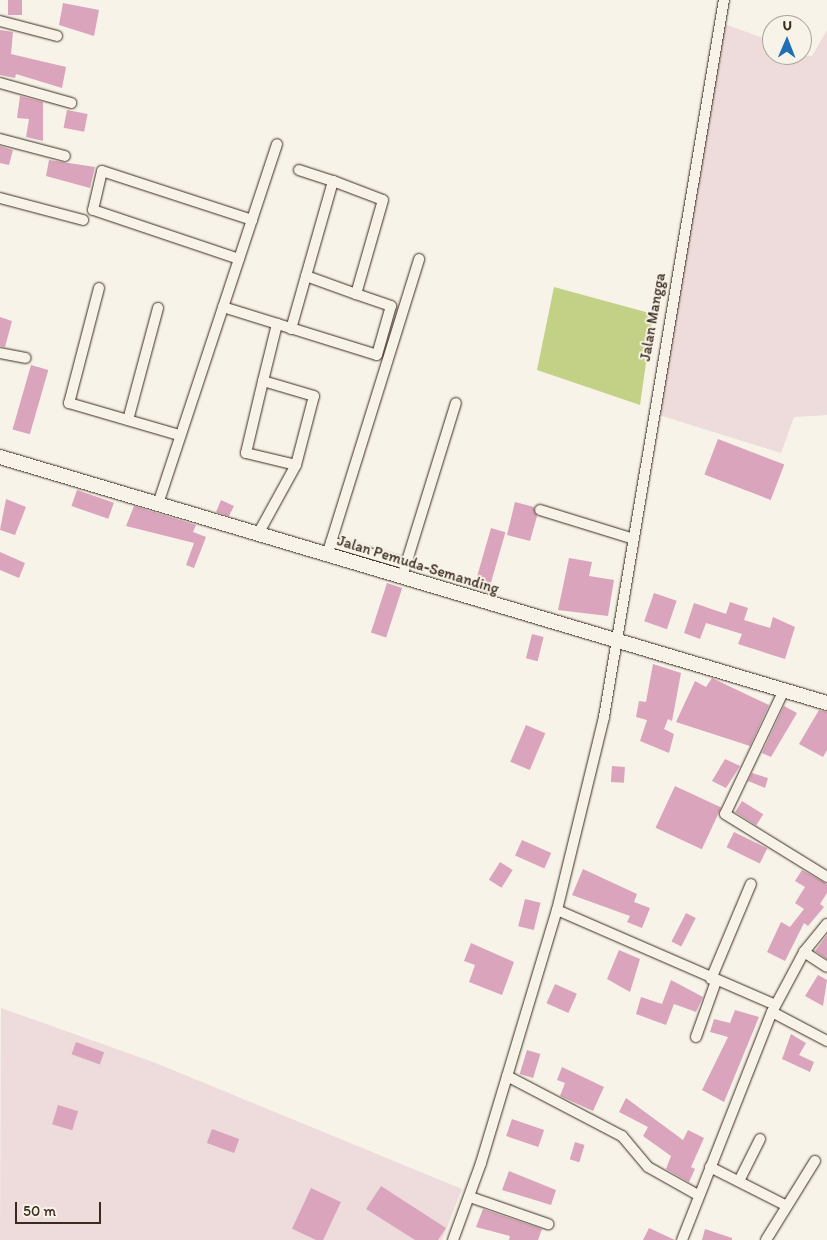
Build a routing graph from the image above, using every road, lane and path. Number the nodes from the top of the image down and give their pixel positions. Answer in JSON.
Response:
{"nodes":[{"id":1,"x":724,"y":0,"type":"edge"},
{"id":2,"x":0,"y":21,"type":"edge"},
{"id":3,"x":57,"y":36,"type":"dead end"},
{"id":4,"x":0,"y":83,"type":"edge"},
{"id":5,"x":71,"y":103,"type":"dead end"},
{"id":6,"x":0,"y":138,"type":"edge"},
{"id":7,"x":277,"y":144,"type":"dead end"},
{"id":8,"x":65,"y":156,"type":"dead end"},
{"id":9,"x":299,"y":170,"type":"dead end"},
{"id":10,"x":333,"y":181,"type":"junction"},
{"id":11,"x":0,"y":198,"type":"edge"},
{"id":12,"x":83,"y":220,"type":"dead end"},
{"id":13,"x":252,"y":220,"type":"junction"},
{"id":14,"x":239,"y":259,"type":"junction"},
{"id":15,"x":419,"y":259,"type":"dead end"},
{"id":16,"x":306,"y":276,"type":"junction"},
{"id":17,"x":99,"y":288,"type":"dead end"},
{"id":18,"x":356,"y":294,"type":"junction"},
{"id":19,"x":223,"y":307,"type":"junction"},
{"id":20,"x":158,"y":308,"type":"dead end"},
{"id":21,"x":277,"y":324,"type":"junction"},
{"id":22,"x":291,"y":328,"type":"junction"},
{"id":23,"x":0,"y":353,"type":"edge"},
{"id":24,"x":26,"y":358,"type":"dead end"},
{"id":25,"x":263,"y":380,"type":"junction"},
{"id":26,"x":456,"y":403,"type":"dead end"},
{"id":27,"x":128,"y":420,"type":"junction"},
{"id":28,"x":179,"y":435,"type":"junction"},
{"id":29,"x":0,"y":457,"type":"edge"},
{"id":30,"x":296,"y":465,"type":"junction"},
{"id":31,"x":158,"y":504,"type":"junction"},
{"id":32,"x":540,"y":510,"type":"dead end"},
{"id":33,"x":258,"y":534,"type":"junction"},
{"id":34,"x":630,"y":538,"type":"junction"},
{"id":35,"x":329,"y":548,"type":"junction"},
{"id":36,"x":404,"y":571,"type":"junction"},
{"id":37,"x":614,"y":640,"type":"junction"},
{"id":38,"x":784,"y":690,"type":"junction"},
{"id":39,"x":827,"y":702,"type":"edge"},
{"id":40,"x":827,"y":877,"type":"edge"},
{"id":41,"x":751,"y":884,"type":"dead end"},
{"id":42,"x":557,"y":910,"type":"junction"},
{"id":43,"x":827,"y":924,"type":"edge"},
{"id":44,"x":804,"y":952,"type":"junction"},
{"id":45,"x":827,"y":967,"type":"edge"},
{"id":46,"x":714,"y":980,"type":"junction"},
{"id":47,"x":774,"y":1009,"type":"junction"},
{"id":48,"x":696,"y":1038,"type":"dead end"},
{"id":49,"x":827,"y":1041,"type":"edge"},
{"id":50,"x":507,"y":1076,"type":"junction"},
{"id":51,"x":760,"y":1139,"type":"dead end"},
{"id":52,"x":815,"y":1161,"type":"dead end"},
{"id":53,"x":710,"y":1167,"type":"junction"},
{"id":54,"x":738,"y":1181,"type":"junction"},
{"id":55,"x":698,"y":1195,"type":"junction"},
{"id":56,"x":470,"y":1196,"type":"junction"},
{"id":57,"x":787,"y":1206,"type":"junction"},
{"id":58,"x":548,"y":1224,"type":"dead end"},
{"id":59,"x":453,"y":1240,"type":"edge"},
{"id":60,"x":682,"y":1240,"type":"edge"},
{"id":61,"x":766,"y":1240,"type":"edge"}],
"edges":[{"from":1,"to":34,"type":"street","name":"Jalan Mangga"},
{"from":2,"to":3,"type":"street"},
{"from":4,"to":5,"type":"street"},
{"from":6,"to":8,"type":"street"},
{"from":7,"to":13,"type":"street"},
{"from":9,"to":10,"type":"street"},
{"from":10,"to":16,"type":"street"},
{"from":10,"to":18,"type":"street"},
{"from":11,"to":12,"type":"street"},
{"from":13,"to":14,"type":"street"},
{"from":13,"to":14,"type":"street"},
{"from":14,"to":19,"type":"street"},
{"from":15,"to":35,"type":"street"},
{"from":16,"to":18,"type":"street"},
{"from":16,"to":22,"type":"street"},
{"from":17,"to":27,"type":"street"},
{"from":18,"to":22,"type":"street"},
{"from":19,"to":21,"type":"street"},
{"from":19,"to":28,"type":"street"},
{"from":20,"to":27,"type":"street"},
{"from":21,"to":22,"type":"street"},
{"from":21,"to":25,"type":"street"},
{"from":23,"to":24,"type":"street"},
{"from":25,"to":30,"type":"street"},
{"from":25,"to":30,"type":"street"},
{"from":26,"to":36,"type":"street"},
{"from":27,"to":28,"type":"street"},
{"from":28,"to":31,"type":"street"},
{"from":29,"to":31,"type":"main road","name":"Jalan Pemuda-Semanding"},
{"from":30,"to":33,"type":"street"},
{"from":31,"to":33,"type":"main road","name":"Jalan Pemuda-Semanding"},
{"from":32,"to":34,"type":"street"},
{"from":33,"to":35,"type":"main road","name":"Jalan Pemuda-Semanding"},
{"from":34,"to":37,"type":"street","name":"Jalan Mangga"},
{"from":35,"to":36,"type":"main road","name":"Jalan Pemuda-Semanding"},
{"from":36,"to":37,"type":"main road","name":"Jalan Pemuda-Semanding"},
{"from":37,"to":38,"type":"main road","name":"Jalan Pemuda-Semanding"},
{"from":37,"to":42,"type":"street","name":"Jalan Mangga"},
{"from":38,"to":39,"type":"main road","name":"Jalan Pemuda-Semanding"},
{"from":38,"to":40,"type":"street"},
{"from":41,"to":46,"type":"street"},
{"from":42,"to":46,"type":"street"},
{"from":42,"to":50,"type":"street","name":"Jalan Mangga"},
{"from":43,"to":44,"type":"street"},
{"from":44,"to":45,"type":"street"},
{"from":44,"to":47,"type":"street"},
{"from":46,"to":47,"type":"street"},
{"from":46,"to":48,"type":"street"},
{"from":47,"to":49,"type":"street"},
{"from":47,"to":53,"type":"street"},
{"from":50,"to":55,"type":"street"},
{"from":50,"to":56,"type":"street","name":"Jalan Mangga"},
{"from":51,"to":54,"type":"street"},
{"from":52,"to":57,"type":"street"},
{"from":53,"to":54,"type":"street"},
{"from":53,"to":55,"type":"street"},
{"from":54,"to":57,"type":"street"},
{"from":55,"to":60,"type":"street"},
{"from":56,"to":58,"type":"street"},
{"from":56,"to":59,"type":"street","name":"Jalan Mangga"},
{"from":57,"to":61,"type":"street"}]}
